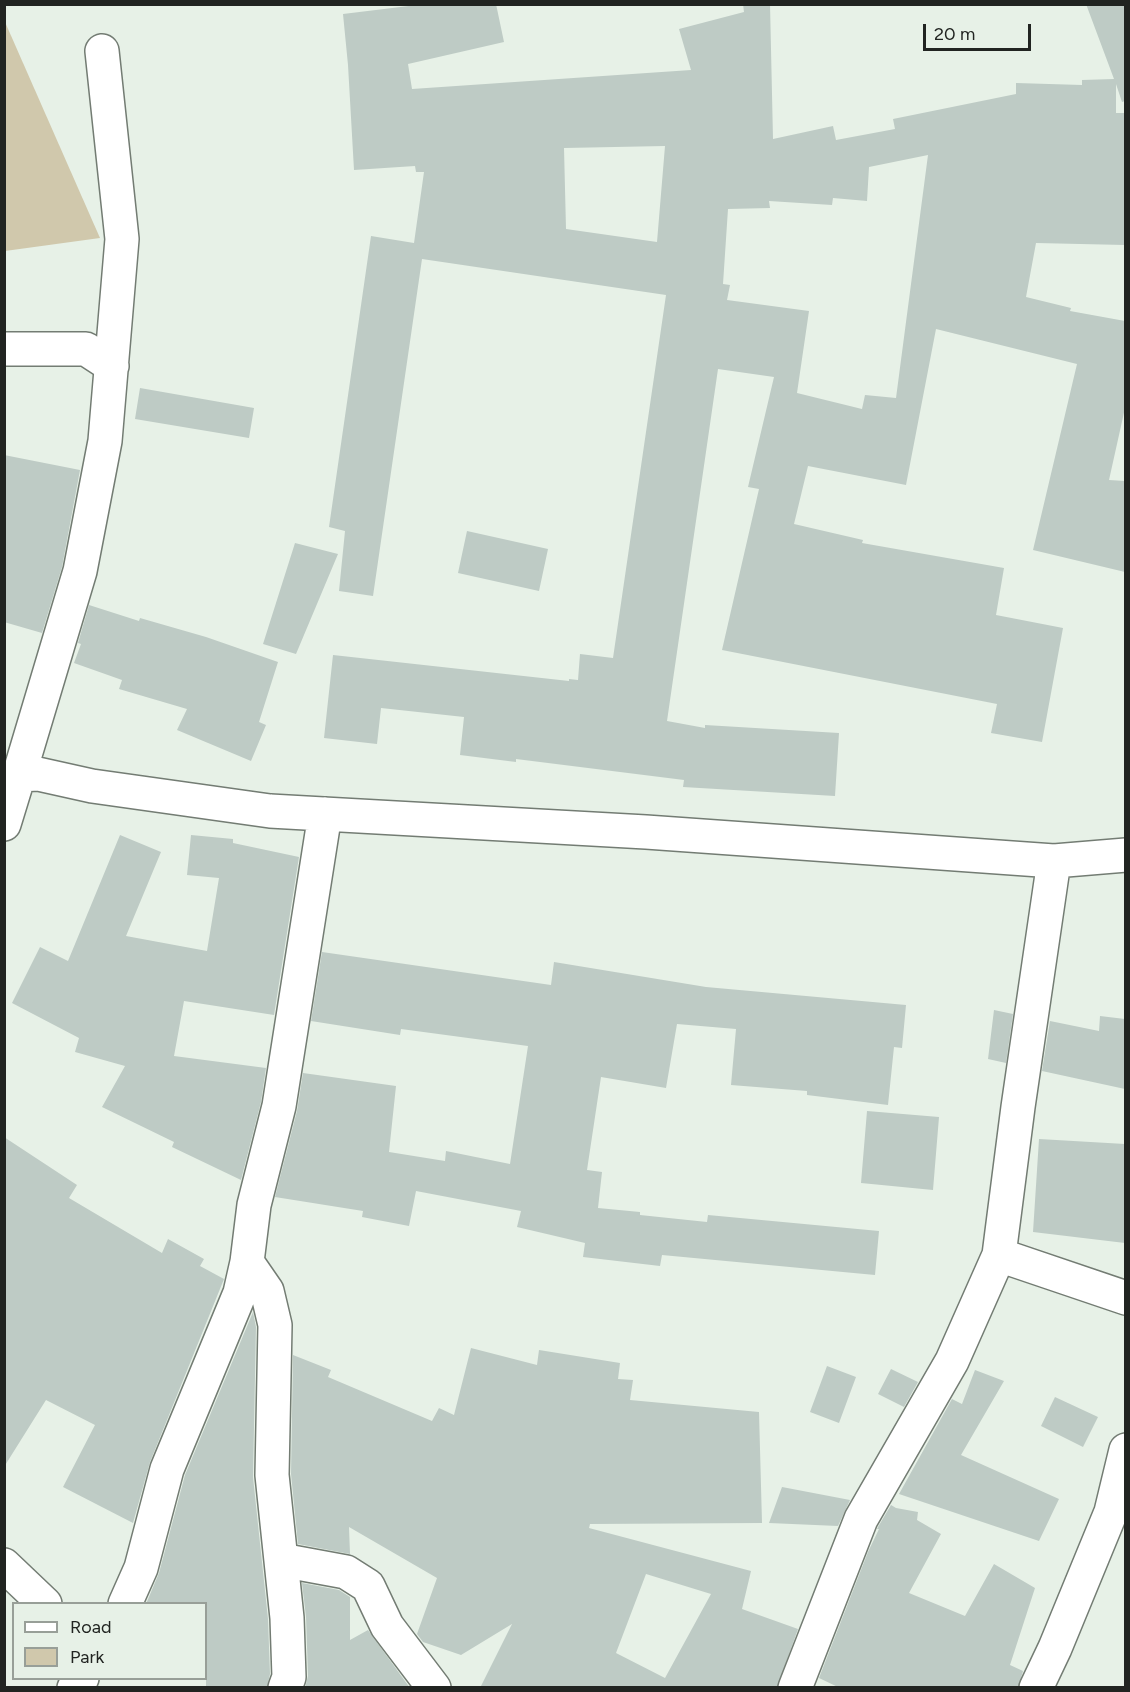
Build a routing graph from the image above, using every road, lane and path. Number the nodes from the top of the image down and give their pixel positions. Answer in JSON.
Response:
{"nodes":[{"id":1,"x":102,"y":51,"type":"dead end"},
{"id":2,"x":4,"y":349,"type":"edge"},
{"id":3,"x":112,"y":366,"type":"junction"},
{"id":4,"x":19,"y":775,"type":"junction"},
{"id":5,"x":325,"y":814,"type":"junction"},
{"id":6,"x":4,"y":824,"type":"edge"},
{"id":7,"x":1125,"y":855,"type":"edge"},
{"id":8,"x":1054,"y":861,"type":"junction"},
{"id":9,"x":999,"y":1255,"type":"junction"},
{"id":10,"x":247,"y":1262,"type":"junction"},
{"id":11,"x":1125,"y":1298,"type":"edge"},
{"id":12,"x":1125,"y":1450,"type":"edge"},
{"id":13,"x":281,"y":1560,"type":"junction"},
{"id":14,"x":4,"y":1565,"type":"edge"},
{"id":15,"x":43,"y":1602,"type":"edge"},
{"id":16,"x":126,"y":1602,"type":"edge"},
{"id":17,"x":285,"y":1688,"type":"edge"},
{"id":18,"x":434,"y":1688,"type":"edge"},
{"id":19,"x":795,"y":1688,"type":"edge"},
{"id":20,"x":1036,"y":1688,"type":"edge"}],
"edges":[{"from":1,"to":3,"type":"street"},
{"from":2,"to":3,"type":"street"},
{"from":3,"to":4,"type":"street"},
{"from":4,"to":5,"type":"street"},
{"from":4,"to":6,"type":"street"},
{"from":5,"to":8,"type":"street"},
{"from":5,"to":10,"type":"street"},
{"from":7,"to":8,"type":"street"},
{"from":8,"to":9,"type":"street"},
{"from":9,"to":11,"type":"street"},
{"from":9,"to":19,"type":"street"},
{"from":10,"to":13,"type":"street"},
{"from":10,"to":16,"type":"street"},
{"from":12,"to":20,"type":"street"},
{"from":13,"to":17,"type":"street"},
{"from":13,"to":18,"type":"street"},
{"from":14,"to":15,"type":"street"}]}
